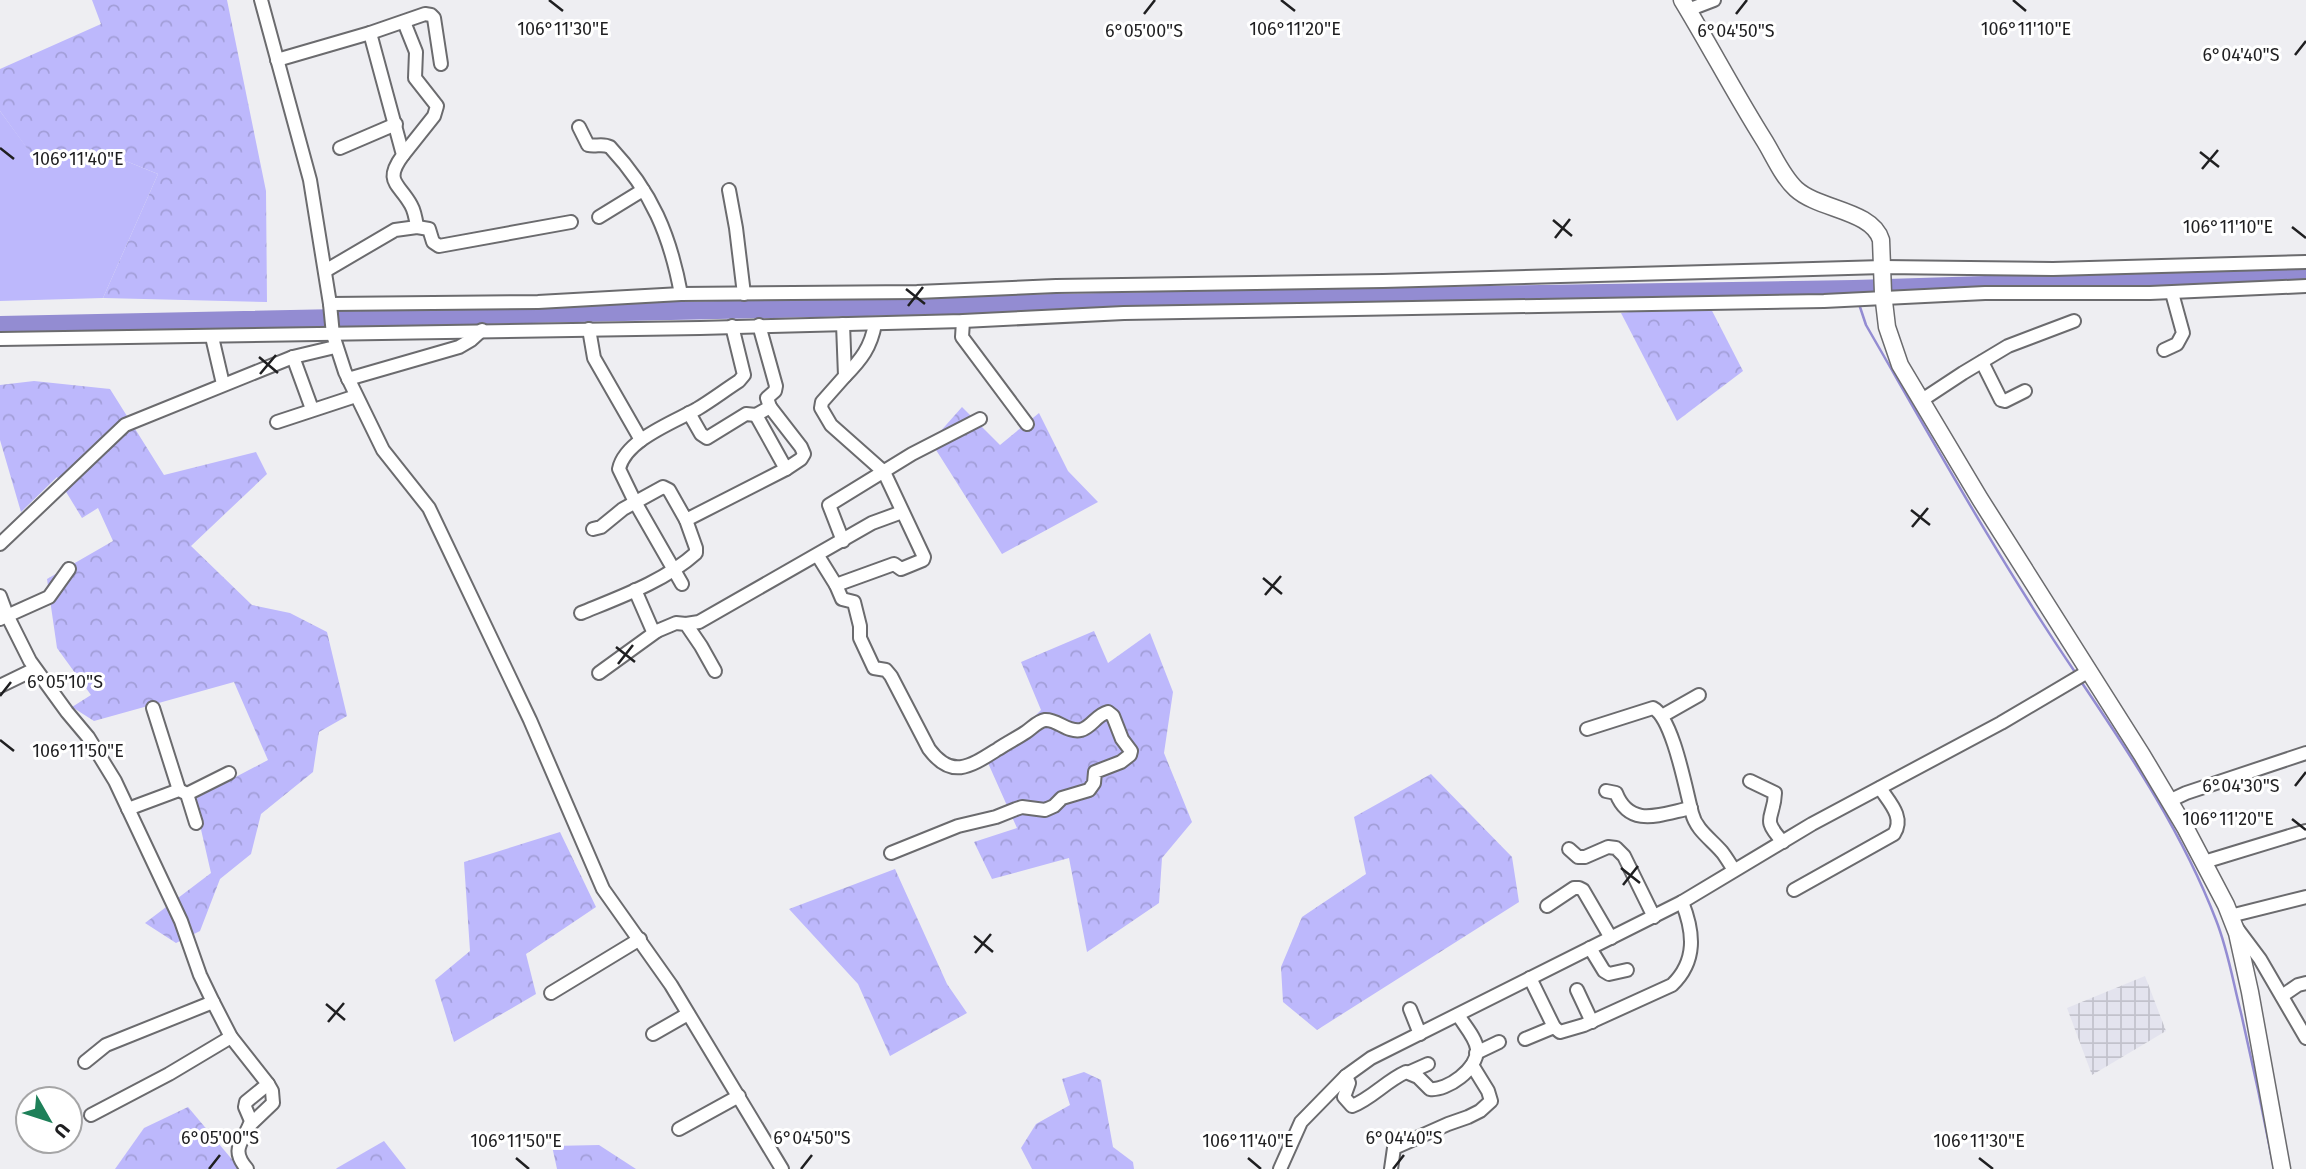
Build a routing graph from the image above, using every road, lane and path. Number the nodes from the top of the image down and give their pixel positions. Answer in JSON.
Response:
{"nodes":[{"id":1,"x":261,"y":0,"type":"edge"},
{"id":2,"x":1714,"y":0,"type":"edge"},
{"id":3,"x":1685,"y":5,"type":"edge"},
{"id":4,"x":404,"y":22,"type":"junction"},
{"id":5,"x":370,"y":33,"type":"junction"},
{"id":6,"x":277,"y":61,"type":"junction"},
{"id":7,"x":441,"y":64,"type":"dead end"},
{"id":8,"x":396,"y":124,"type":"junction"},
{"id":9,"x":579,"y":127,"type":"dead end"},
{"id":10,"x":340,"y":148,"type":"dead end"},
{"id":11,"x":403,"y":155,"type":"junction"},
{"id":12,"x":643,"y":190,"type":"junction"},
{"id":13,"x":729,"y":190,"type":"dead end"},
{"id":14,"x":599,"y":217,"type":"dead end"},
{"id":15,"x":570,"y":222,"type":"dead end"},
{"id":16,"x":417,"y":227,"type":"junction"},
{"id":17,"x":2306,"y":262,"type":"edge"},
{"id":18,"x":325,"y":271,"type":"junction"},
{"id":19,"x":1883,"y":271,"type":"junction"},
{"id":20,"x":2306,"y":286,"type":"edge"},
{"id":21,"x":2172,"y":293,"type":"junction"},
{"id":22,"x":681,"y":294,"type":"junction"},
{"id":23,"x":744,"y":294,"type":"junction"},
{"id":24,"x":1883,"y":296,"type":"junction"},
{"id":25,"x":331,"y":306,"type":"junction"},
{"id":26,"x":963,"y":321,"type":"junction"},
{"id":27,"x":2074,"y":321,"type":"dead end"},
{"id":28,"x":843,"y":324,"type":"junction"},
{"id":29,"x":874,"y":324,"type":"junction"},
{"id":30,"x":758,"y":325,"type":"junction"},
{"id":31,"x":732,"y":326,"type":"junction"},
{"id":32,"x":589,"y":329,"type":"junction"},
{"id":33,"x":481,"y":330,"type":"junction"},
{"id":34,"x":212,"y":337,"type":"junction"},
{"id":35,"x":334,"y":337,"type":"junction"},
{"id":36,"x":0,"y":339,"type":"edge"},
{"id":37,"x":2164,"y":350,"type":"dead end"},
{"id":38,"x":293,"y":357,"type":"junction"},
{"id":39,"x":1982,"y":362,"type":"junction"},
{"id":40,"x":845,"y":376,"type":"junction"},
{"id":41,"x":348,"y":379,"type":"junction"},
{"id":42,"x":223,"y":384,"type":"junction"},
{"id":43,"x":2025,"y":391,"type":"dead end"},
{"id":44,"x":356,"y":396,"type":"junction"},
{"id":45,"x":1923,"y":401,"type":"junction"},
{"id":46,"x":770,"y":407,"type":"junction"},
{"id":47,"x":312,"y":410,"type":"junction"},
{"id":48,"x":689,"y":413,"type":"junction"},
{"id":49,"x":756,"y":415,"type":"junction"},
{"id":50,"x":980,"y":419,"type":"dead end"},
{"id":51,"x":277,"y":422,"type":"dead end"},
{"id":52,"x":1027,"y":424,"type":"dead end"},
{"id":53,"x":641,"y":440,"type":"junction"},
{"id":54,"x":786,"y":469,"type":"junction"},
{"id":55,"x":884,"y":472,"type":"junction"},
{"id":56,"x":635,"y":502,"type":"junction"},
{"id":57,"x":902,"y":512,"type":"junction"},
{"id":58,"x":686,"y":520,"type":"junction"},
{"id":59,"x":593,"y":529,"type":"dead end"},
{"id":60,"x":843,"y":541,"type":"junction"},
{"id":61,"x":0,"y":544,"type":"edge"},
{"id":62,"x":818,"y":556,"type":"junction"},
{"id":63,"x":69,"y":569,"type":"dead end"},
{"id":64,"x":674,"y":569,"type":"junction"},
{"id":65,"x":682,"y":584,"type":"dead end"},
{"id":66,"x":836,"y":585,"type":"junction"},
{"id":67,"x":635,"y":590,"type":"junction"},
{"id":68,"x":0,"y":596,"type":"edge"},
{"id":69,"x":581,"y":613,"type":"dead end"},
{"id":70,"x":4,"y":617,"type":"edge"},
{"id":71,"x":686,"y":624,"type":"junction"},
{"id":72,"x":657,"y":631,"type":"junction"},
{"id":73,"x":35,"y":668,"type":"junction"},
{"id":74,"x":715,"y":671,"type":"dead end"},
{"id":75,"x":600,"y":673,"type":"dead end"},
{"id":76,"x":2082,"y":675,"type":"junction"},
{"id":77,"x":0,"y":686,"type":"edge"},
{"id":78,"x":1699,"y":695,"type":"dead end"},
{"id":79,"x":153,"y":708,"type":"dead end"},
{"id":80,"x":1662,"y":716,"type":"junction"},
{"id":81,"x":1587,"y":729,"type":"dead end"},
{"id":82,"x":2306,"y":753,"type":"edge"},
{"id":83,"x":229,"y":773,"type":"dead end"},
{"id":84,"x":1750,"y":781,"type":"dead end"},
{"id":85,"x":1880,"y":788,"type":"junction"},
{"id":86,"x":1606,"y":791,"type":"dead end"},
{"id":87,"x":183,"y":792,"type":"junction"},
{"id":88,"x":2169,"y":801,"type":"junction"},
{"id":89,"x":1691,"y":808,"type":"junction"},
{"id":90,"x":128,"y":809,"type":"junction"},
{"id":91,"x":196,"y":823,"type":"dead end"},
{"id":92,"x":2306,"y":831,"type":"edge"},
{"id":93,"x":1783,"y":842,"type":"junction"},
{"id":94,"x":1569,"y":849,"type":"dead end"},
{"id":95,"x":891,"y":853,"type":"dead end"},
{"id":96,"x":2204,"y":862,"type":"junction"},
{"id":97,"x":1734,"y":870,"type":"junction"},
{"id":98,"x":1794,"y":890,"type":"dead end"},
{"id":99,"x":2306,"y":897,"type":"edge"},
{"id":100,"x":1682,"y":902,"type":"junction"},
{"id":101,"x":1547,"y":906,"type":"dead end"},
{"id":102,"x":1654,"y":917,"type":"junction"},
{"id":103,"x":2232,"y":920,"type":"junction"},
{"id":104,"x":1612,"y":938,"type":"junction"},
{"id":105,"x":640,"y":939,"type":"junction"},
{"id":106,"x":1590,"y":948,"type":"junction"},
{"id":107,"x":1627,"y":970,"type":"dead end"},
{"id":108,"x":1530,"y":978,"type":"junction"},
{"id":109,"x":2306,"y":983,"type":"edge"},
{"id":110,"x":1577,"y":990,"type":"dead end"},
{"id":111,"x":551,"y":993,"type":"dead end"},
{"id":112,"x":2282,"y":996,"type":"junction"},
{"id":113,"x":213,"y":1002,"type":"junction"},
{"id":114,"x":1410,"y":1009,"type":"dead end"},
{"id":115,"x":688,"y":1014,"type":"junction"},
{"id":116,"x":1458,"y":1015,"type":"junction"},
{"id":117,"x":1592,"y":1022,"type":"junction"},
{"id":118,"x":1553,"y":1027,"type":"junction"},
{"id":119,"x":653,"y":1034,"type":"dead end"},
{"id":120,"x":1420,"y":1034,"type":"junction"},
{"id":121,"x":231,"y":1037,"type":"junction"},
{"id":122,"x":2306,"y":1038,"type":"edge"},
{"id":123,"x":1525,"y":1039,"type":"dead end"},
{"id":124,"x":1499,"y":1042,"type":"dead end"},
{"id":125,"x":1474,"y":1059,"type":"junction"},
{"id":126,"x":85,"y":1062,"type":"dead end"},
{"id":127,"x":1428,"y":1064,"type":"dead end"},
{"id":128,"x":1410,"y":1073,"type":"junction"},
{"id":129,"x":1346,"y":1076,"type":"junction"},
{"id":130,"x":268,"y":1084,"type":"junction"},
{"id":131,"x":739,"y":1096,"type":"junction"},
{"id":132,"x":91,"y":1115,"type":"dead end"},
{"id":133,"x":250,"y":1125,"type":"junction"},
{"id":134,"x":679,"y":1129,"type":"dead end"},
{"id":135,"x":247,"y":1169,"type":"edge"},
{"id":136,"x":782,"y":1169,"type":"edge"},
{"id":137,"x":1280,"y":1169,"type":"edge"},
{"id":138,"x":1391,"y":1169,"type":"edge"},
{"id":139,"x":2282,"y":1169,"type":"edge"}],
"edges":[{"from":1,"to":6,"type":"street"},
{"from":2,"to":3,"type":"street"},
{"from":3,"to":19,"type":"main road"},
{"from":4,"to":5,"type":"street"},
{"from":4,"to":7,"type":"street"},
{"from":4,"to":11,"type":"street"},
{"from":5,"to":6,"type":"street"},
{"from":5,"to":8,"type":"street"},
{"from":6,"to":18,"type":"street"},
{"from":8,"to":10,"type":"street"},
{"from":8,"to":11,"type":"street"},
{"from":9,"to":12,"type":"street"},
{"from":11,"to":16,"type":"street"},
{"from":12,"to":14,"type":"street"},
{"from":12,"to":22,"type":"street"},
{"from":13,"to":23,"type":"street"},
{"from":15,"to":16,"type":"street"},
{"from":16,"to":18,"type":"street"},
{"from":17,"to":19,"type":"street"},
{"from":18,"to":25,"type":"street"},
{"from":19,"to":23,"type":"street"},
{"from":19,"to":24,"type":"main road"},
{"from":20,"to":21,"type":"street"},
{"from":21,"to":24,"type":"street"},
{"from":21,"to":37,"type":"street"},
{"from":22,"to":23,"type":"street"},
{"from":22,"to":25,"type":"street"},
{"from":24,"to":26,"type":"street"},
{"from":24,"to":45,"type":"main road"},
{"from":25,"to":35,"type":"street"},
{"from":26,"to":29,"type":"street"},
{"from":26,"to":52,"type":"street"},
{"from":27,"to":39,"type":"street"},
{"from":28,"to":29,"type":"street"},
{"from":28,"to":30,"type":"street"},
{"from":28,"to":40,"type":"street"},
{"from":29,"to":40,"type":"street"},
{"from":30,"to":31,"type":"street"},
{"from":30,"to":46,"type":"street"},
{"from":31,"to":32,"type":"street"},
{"from":31,"to":48,"type":"street"},
{"from":32,"to":33,"type":"street"},
{"from":32,"to":53,"type":"street"},
{"from":33,"to":35,"type":"street"},
{"from":33,"to":41,"type":"street"},
{"from":34,"to":35,"type":"street"},
{"from":34,"to":36,"type":"street"},
{"from":34,"to":42,"type":"street"},
{"from":35,"to":38,"type":"street"},
{"from":35,"to":41,"type":"street"},
{"from":38,"to":42,"type":"street"},
{"from":38,"to":47,"type":"street"},
{"from":39,"to":43,"type":"street"},
{"from":39,"to":45,"type":"street"},
{"from":40,"to":55,"type":"street"},
{"from":41,"to":44,"type":"street"},
{"from":42,"to":61,"type":"street"},
{"from":44,"to":47,"type":"street"},
{"from":44,"to":105,"type":"street"},
{"from":45,"to":76,"type":"main road"},
{"from":46,"to":49,"type":"street"},
{"from":46,"to":54,"type":"street"},
{"from":47,"to":51,"type":"street"},
{"from":48,"to":49,"type":"street"},
{"from":48,"to":53,"type":"street"},
{"from":49,"to":54,"type":"street"},
{"from":50,"to":55,"type":"street"},
{"from":53,"to":56,"type":"street"},
{"from":54,"to":58,"type":"street"},
{"from":55,"to":57,"type":"street"},
{"from":55,"to":60,"type":"street"},
{"from":56,"to":58,"type":"street"},
{"from":56,"to":59,"type":"street"},
{"from":56,"to":64,"type":"street"},
{"from":57,"to":60,"type":"street"},
{"from":57,"to":66,"type":"street"},
{"from":58,"to":64,"type":"street"},
{"from":60,"to":62,"type":"street"},
{"from":62,"to":66,"type":"street"},
{"from":62,"to":71,"type":"street"},
{"from":63,"to":70,"type":"street"},
{"from":64,"to":65,"type":"street"},
{"from":64,"to":67,"type":"street"},
{"from":66,"to":95,"type":"street"},
{"from":67,"to":69,"type":"street"},
{"from":67,"to":72,"type":"street"},
{"from":68,"to":70,"type":"street"},
{"from":70,"to":73,"type":"street"},
{"from":71,"to":72,"type":"street"},
{"from":71,"to":74,"type":"street"},
{"from":72,"to":75,"type":"street"},
{"from":73,"to":77,"type":"street"},
{"from":73,"to":90,"type":"street"},
{"from":76,"to":85,"type":"street"},
{"from":76,"to":88,"type":"main road"},
{"from":78,"to":80,"type":"street"},
{"from":79,"to":87,"type":"street"},
{"from":80,"to":81,"type":"street"},
{"from":80,"to":89,"type":"street"},
{"from":82,"to":88,"type":"street"},
{"from":83,"to":87,"type":"street"},
{"from":84,"to":93,"type":"street"},
{"from":85,"to":93,"type":"street"},
{"from":85,"to":98,"type":"street"},
{"from":86,"to":89,"type":"street"},
{"from":87,"to":90,"type":"street"},
{"from":87,"to":91,"type":"street"},
{"from":88,"to":96,"type":"main road"},
{"from":89,"to":97,"type":"street"},
{"from":90,"to":113,"type":"street"},
{"from":92,"to":96,"type":"street"},
{"from":93,"to":97,"type":"street"},
{"from":94,"to":102,"type":"street"},
{"from":96,"to":103,"type":"main road"},
{"from":97,"to":100,"type":"street"},
{"from":99,"to":103,"type":"street"},
{"from":100,"to":102,"type":"street"},
{"from":100,"to":117,"type":"street"},
{"from":101,"to":104,"type":"street"},
{"from":102,"to":104,"type":"street"},
{"from":103,"to":112,"type":"street"},
{"from":103,"to":139,"type":"main road"},
{"from":104,"to":106,"type":"street"},
{"from":105,"to":111,"type":"street"},
{"from":105,"to":115,"type":"street"},
{"from":106,"to":107,"type":"street"},
{"from":106,"to":108,"type":"street"},
{"from":108,"to":116,"type":"street"},
{"from":108,"to":118,"type":"street"},
{"from":109,"to":112,"type":"street"},
{"from":110,"to":117,"type":"street"},
{"from":112,"to":122,"type":"street"},
{"from":113,"to":121,"type":"street"},
{"from":113,"to":126,"type":"street"},
{"from":114,"to":120,"type":"street"},
{"from":115,"to":119,"type":"street"},
{"from":115,"to":131,"type":"street"},
{"from":116,"to":120,"type":"street"},
{"from":116,"to":125,"type":"street"},
{"from":117,"to":118,"type":"street"},
{"from":118,"to":123,"type":"street"},
{"from":120,"to":129,"type":"street"},
{"from":121,"to":130,"type":"street"},
{"from":121,"to":132,"type":"street"},
{"from":124,"to":125,"type":"street"},
{"from":125,"to":128,"type":"street"},
{"from":125,"to":138,"type":"street"},
{"from":127,"to":128,"type":"street"},
{"from":128,"to":129,"type":"street"},
{"from":129,"to":137,"type":"street"},
{"from":130,"to":133,"type":"street"},
{"from":130,"to":133,"type":"street"},
{"from":131,"to":134,"type":"street"},
{"from":131,"to":136,"type":"street"},
{"from":133,"to":135,"type":"street"}]}
